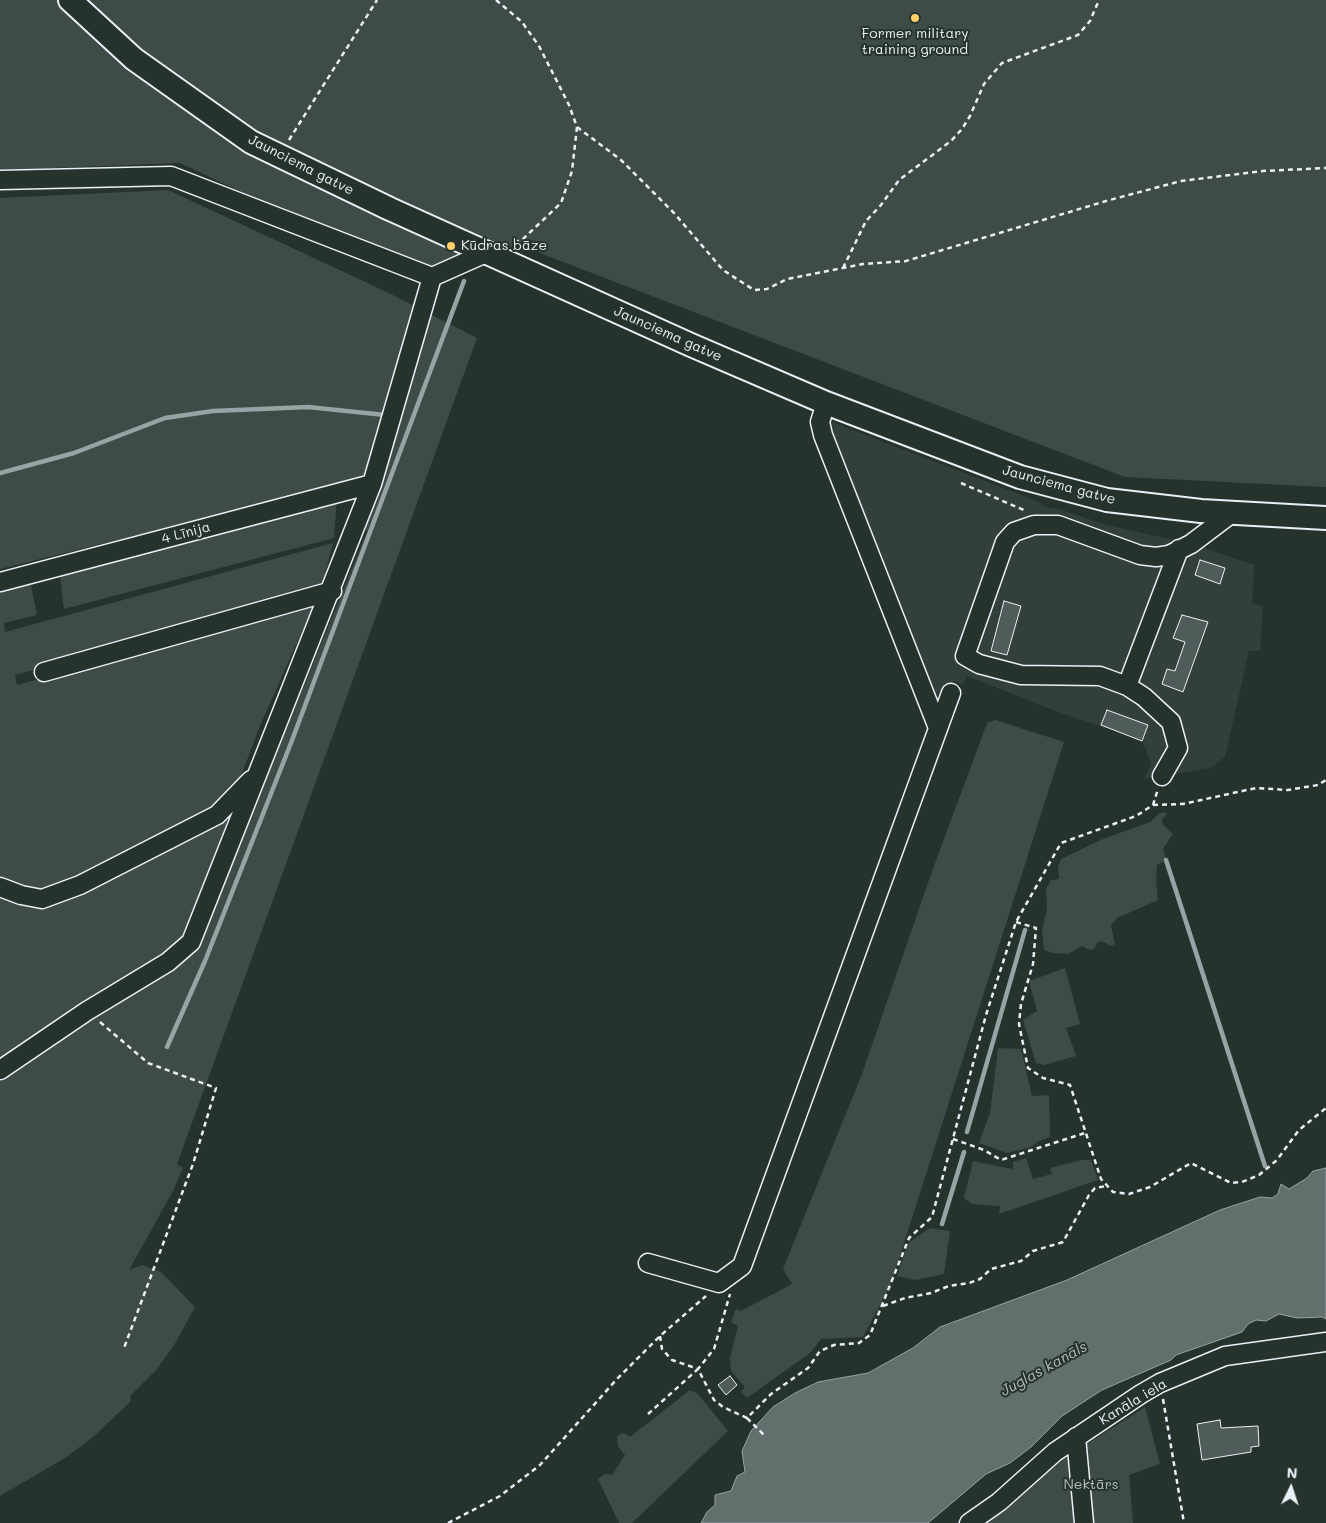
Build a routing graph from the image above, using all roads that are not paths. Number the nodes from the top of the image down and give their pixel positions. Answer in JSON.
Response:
{"nodes":[{"id":1,"x":70,"y":0,"type":"edge"},
{"id":2,"x":0,"y":180,"type":"edge"},
{"id":3,"x":486,"y":252,"type":"junction"},
{"id":4,"x":432,"y":277,"type":"junction"},
{"id":5,"x":826,"y":402,"type":"junction"},
{"id":6,"x":372,"y":484,"type":"junction"},
{"id":7,"x":1232,"y":513,"type":"junction"},
{"id":8,"x":1326,"y":518,"type":"edge"},
{"id":9,"x":1179,"y":549,"type":"junction"},
{"id":10,"x":0,"y":582,"type":"edge"},
{"id":11,"x":332,"y":591,"type":"junction"},
{"id":12,"x":44,"y":672,"type":"dead end"},
{"id":13,"x":1128,"y":686,"type":"junction"},
{"id":14,"x":951,"y":693,"type":"dead end"},
{"id":15,"x":938,"y":728,"type":"junction"},
{"id":16,"x":257,"y":774,"type":"junction"},
{"id":17,"x":1162,"y":776,"type":"road end"},
{"id":18,"x":0,"y":887,"type":"edge"},
{"id":19,"x":0,"y":1070,"type":"edge"},
{"id":20,"x":648,"y":1263,"type":"dead end"},
{"id":21,"x":1326,"y":1342,"type":"edge"},
{"id":22,"x":1076,"y":1437,"type":"junction"},
{"id":23,"x":988,"y":1516,"type":"edge"},
{"id":24,"x":969,"y":1523,"type":"edge"},
{"id":25,"x":1084,"y":1523,"type":"edge"}],
"edges":[{"from":1,"to":3,"type":"main road","name":"Jaunciema gatve"},
{"from":2,"to":4,"type":"street"},
{"from":3,"to":4,"type":"street"},
{"from":3,"to":5,"type":"main road","name":"Jaunciema gatve"},
{"from":4,"to":6,"type":"street"},
{"from":5,"to":7,"type":"main road","name":"Jaunciema gatve"},
{"from":5,"to":15,"type":"street"},
{"from":6,"to":10,"type":"street","name":"4 Līnija"},
{"from":6,"to":11,"type":"street"},
{"from":7,"to":8,"type":"main road","name":"Jaunciema gatve"},
{"from":7,"to":9,"type":"street"},
{"from":9,"to":13,"type":"street"},
{"from":9,"to":13,"type":"street"},
{"from":11,"to":12,"type":"street"},
{"from":11,"to":16,"type":"street"},
{"from":13,"to":17,"type":"street"},
{"from":14,"to":15,"type":"street"},
{"from":15,"to":20,"type":"street"},
{"from":16,"to":18,"type":"street"},
{"from":16,"to":19,"type":"street"},
{"from":21,"to":22,"type":"street","name":"Kanāla iela"},
{"from":22,"to":23,"type":"street","name":"Kanāla iela"},
{"from":22,"to":25,"type":"street"},
{"from":23,"to":24,"type":"street","name":"Kanāla iela"}]}
